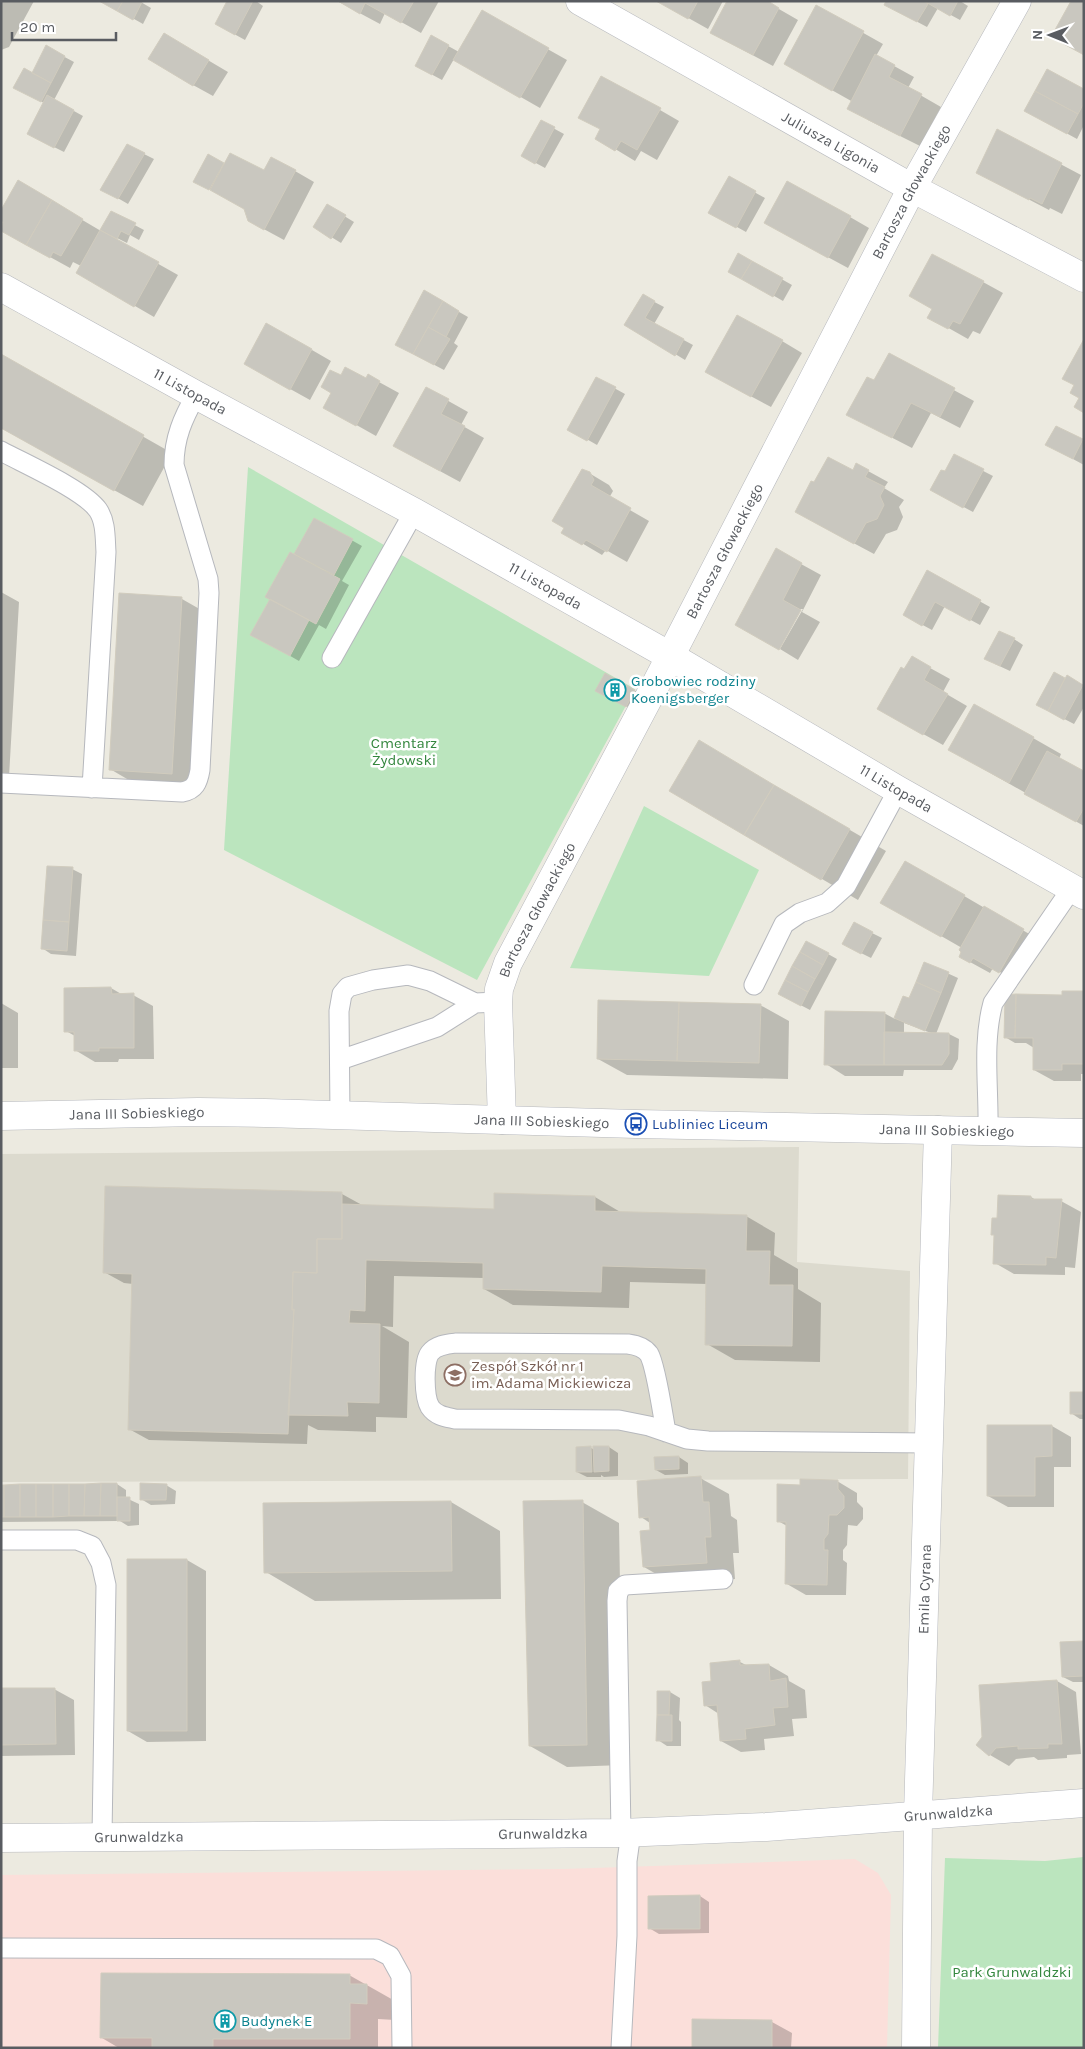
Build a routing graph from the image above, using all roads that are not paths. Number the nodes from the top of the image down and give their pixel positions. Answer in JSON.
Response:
{"nodes":[{"id":1,"x":580,"y":1,"type":"edge"},
{"id":2,"x":1017,"y":1,"type":"edge"},
{"id":3,"x":912,"y":188,"type":"junction"},
{"id":4,"x":1084,"y":278,"type":"edge"},
{"id":5,"x":1,"y":287,"type":"edge"},
{"id":6,"x":196,"y":395,"type":"junction"},
{"id":7,"x":1,"y":451,"type":"edge"},
{"id":8,"x":414,"y":512,"type":"junction"},
{"id":9,"x":670,"y":656,"type":"junction"},
{"id":10,"x":332,"y":658,"type":"dead end"},
{"id":11,"x":1,"y":783,"type":"edge"},
{"id":12,"x":92,"y":788,"type":"junction"},
{"id":13,"x":898,"y":790,"type":"junction"},
{"id":14,"x":1078,"y":892,"type":"edge"},
{"id":15,"x":754,"y":985,"type":"dead end"},
{"id":16,"x":486,"y":1002,"type":"junction"},
{"id":17,"x":340,"y":1060,"type":"junction"},
{"id":18,"x":340,"y":1115,"type":"junction"},
{"id":19,"x":1,"y":1116,"type":"edge"},
{"id":20,"x":502,"y":1120,"type":"junction"},
{"id":21,"x":938,"y":1130,"type":"junction"},
{"id":22,"x":988,"y":1130,"type":"junction"},
{"id":23,"x":1084,"y":1133,"type":"edge"},
{"id":24,"x":666,"y":1432,"type":"junction"},
{"id":25,"x":930,"y":1443,"type":"junction"},
{"id":26,"x":1,"y":1540,"type":"edge"},
{"id":27,"x":722,"y":1579,"type":"dead end"},
{"id":28,"x":1084,"y":1804,"type":"edge"},
{"id":29,"x":918,"y":1815,"type":"junction"},
{"id":30,"x":626,"y":1833,"type":"junction"},
{"id":31,"x":102,"y":1836,"type":"junction"},
{"id":32,"x":1,"y":1838,"type":"edge"},
{"id":33,"x":1,"y":1948,"type":"edge"},
{"id":34,"x":402,"y":2048,"type":"edge"},
{"id":35,"x":621,"y":2048,"type":"edge"},
{"id":36,"x":916,"y":2048,"type":"edge"}],
"edges":[{"from":1,"to":3,"type":"street","name":"Juliusza Ligonia"},
{"from":2,"to":3,"type":"street","name":"Bartosza Głowackiego"},
{"from":3,"to":4,"type":"street","name":"Juliusza Ligonia"},
{"from":3,"to":9,"type":"street","name":"Bartosza Głowackiego"},
{"from":5,"to":6,"type":"street","name":"11 Listopada"},
{"from":6,"to":8,"type":"street","name":"11 Listopada"},
{"from":6,"to":12,"type":"lane"},
{"from":7,"to":12,"type":"lane"},
{"from":8,"to":9,"type":"street","name":"11 Listopada"},
{"from":8,"to":10,"type":"lane"},
{"from":9,"to":13,"type":"street","name":"11 Listopada"},
{"from":9,"to":16,"type":"street","name":"Bartosza Głowackiego"},
{"from":11,"to":12,"type":"lane"},
{"from":13,"to":14,"type":"street","name":"11 Listopada"},
{"from":13,"to":15,"type":"lane"},
{"from":14,"to":22,"type":"lane"},
{"from":16,"to":17,"type":"lane"},
{"from":16,"to":17,"type":"lane"},
{"from":16,"to":20,"type":"street","name":"Bartosza Głowackiego"},
{"from":17,"to":18,"type":"lane"},
{"from":18,"to":19,"type":"street","name":"Jana III Sobieskiego"},
{"from":18,"to":20,"type":"street","name":"Jana III Sobieskiego"},
{"from":20,"to":21,"type":"street","name":"Jana III Sobieskiego"},
{"from":21,"to":22,"type":"street","name":"Jana III Sobieskiego"},
{"from":21,"to":25,"type":"street","name":"Emila Cyrana"},
{"from":22,"to":23,"type":"street","name":"Jana III Sobieskiego"},
{"from":24,"to":24,"type":"lane"},
{"from":24,"to":25,"type":"lane"},
{"from":25,"to":29,"type":"street","name":"Emila Cyrana"},
{"from":26,"to":31,"type":"lane"},
{"from":27,"to":30,"type":"lane"},
{"from":28,"to":29,"type":"street","name":"Grunwaldzka"},
{"from":29,"to":30,"type":"street","name":"Grunwaldzka"},
{"from":29,"to":36,"type":"street","name":"Emila Cyrana"},
{"from":30,"to":31,"type":"street","name":"Grunwaldzka"},
{"from":30,"to":35,"type":"lane"},
{"from":31,"to":32,"type":"street","name":"Grunwaldzka"},
{"from":33,"to":34,"type":"lane"}]}
